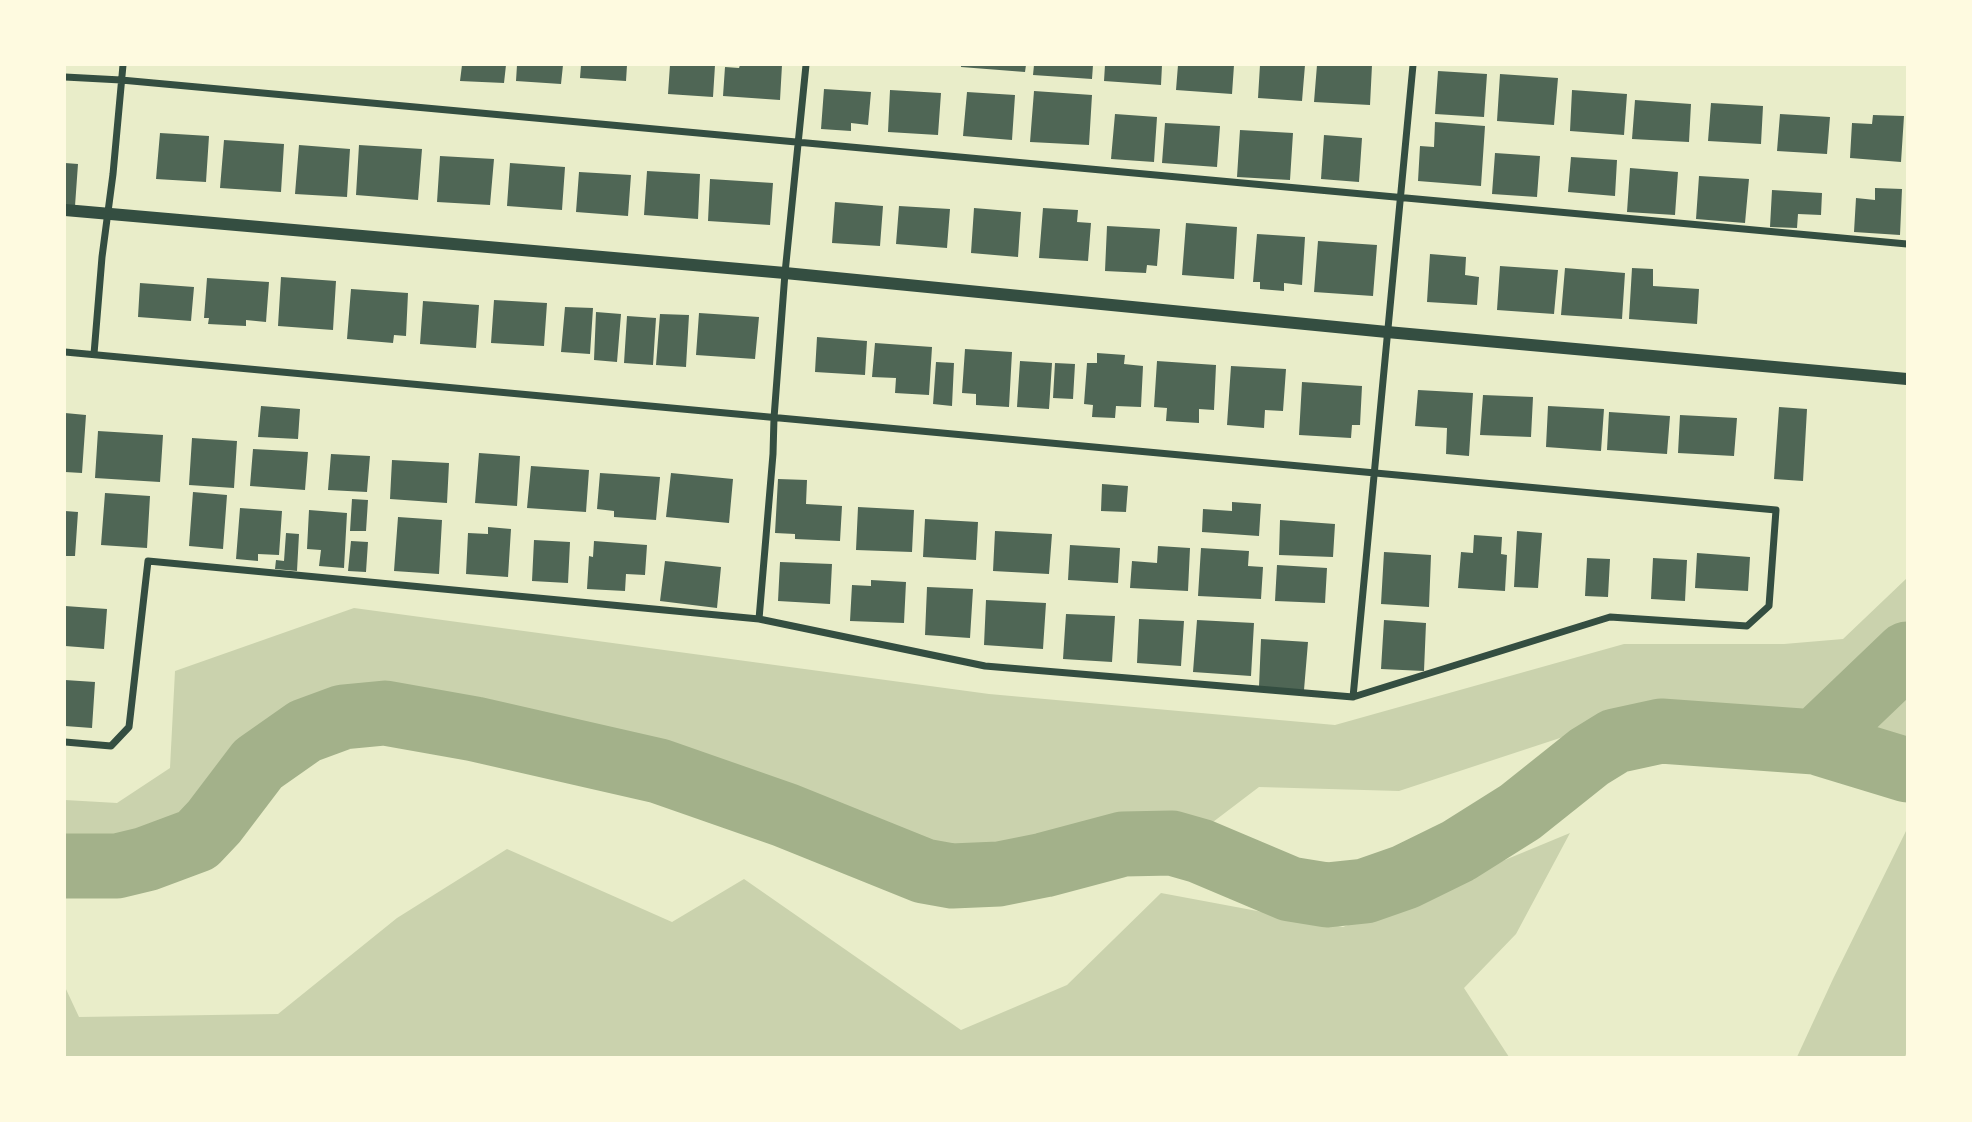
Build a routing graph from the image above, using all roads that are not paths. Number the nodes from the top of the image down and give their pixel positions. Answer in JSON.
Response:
{"nodes":[{"id":1,"x":122,"y":65,"type":"edge"},
{"id":2,"x":806,"y":65,"type":"edge"},
{"id":3,"x":1413,"y":65,"type":"edge"},
{"id":4,"x":65,"y":77,"type":"edge"},
{"id":5,"x":121,"y":80,"type":"junction"},
{"id":6,"x":798,"y":144,"type":"junction"},
{"id":7,"x":1400,"y":198,"type":"junction"},
{"id":8,"x":65,"y":209,"type":"edge"},
{"id":9,"x":108,"y":214,"type":"junction"},
{"id":10,"x":1907,"y":244,"type":"edge"},
{"id":11,"x":785,"y":273,"type":"junction"},
{"id":12,"x":1387,"y":332,"type":"junction"},
{"id":13,"x":65,"y":352,"type":"edge"},
{"id":14,"x":94,"y":354,"type":"junction"},
{"id":15,"x":1907,"y":379,"type":"edge"},
{"id":16,"x":774,"y":418,"type":"junction"},
{"id":17,"x":1374,"y":474,"type":"junction"},
{"id":18,"x":759,"y":618,"type":"junction"},
{"id":19,"x":1353,"y":697,"type":"junction"},
{"id":20,"x":65,"y":742,"type":"edge"}],
"edges":[{"from":1,"to":5,"type":"street"},
{"from":2,"to":6,"type":"street"},
{"from":3,"to":7,"type":"street"},
{"from":4,"to":5,"type":"street"},
{"from":5,"to":6,"type":"street"},
{"from":5,"to":9,"type":"street"},
{"from":6,"to":7,"type":"street"},
{"from":6,"to":11,"type":"street"},
{"from":7,"to":10,"type":"street"},
{"from":7,"to":12,"type":"street"},
{"from":8,"to":9,"type":"street"},
{"from":9,"to":11,"type":"street"},
{"from":9,"to":14,"type":"street"},
{"from":11,"to":12,"type":"street"},
{"from":11,"to":16,"type":"street"},
{"from":12,"to":15,"type":"street"},
{"from":12,"to":17,"type":"street"},
{"from":13,"to":14,"type":"street"},
{"from":14,"to":16,"type":"street"},
{"from":16,"to":17,"type":"street"},
{"from":16,"to":18,"type":"street"},
{"from":17,"to":19,"type":"street"},
{"from":17,"to":19,"type":"street"},
{"from":18,"to":19,"type":"street"},
{"from":18,"to":20,"type":"street"}]}
